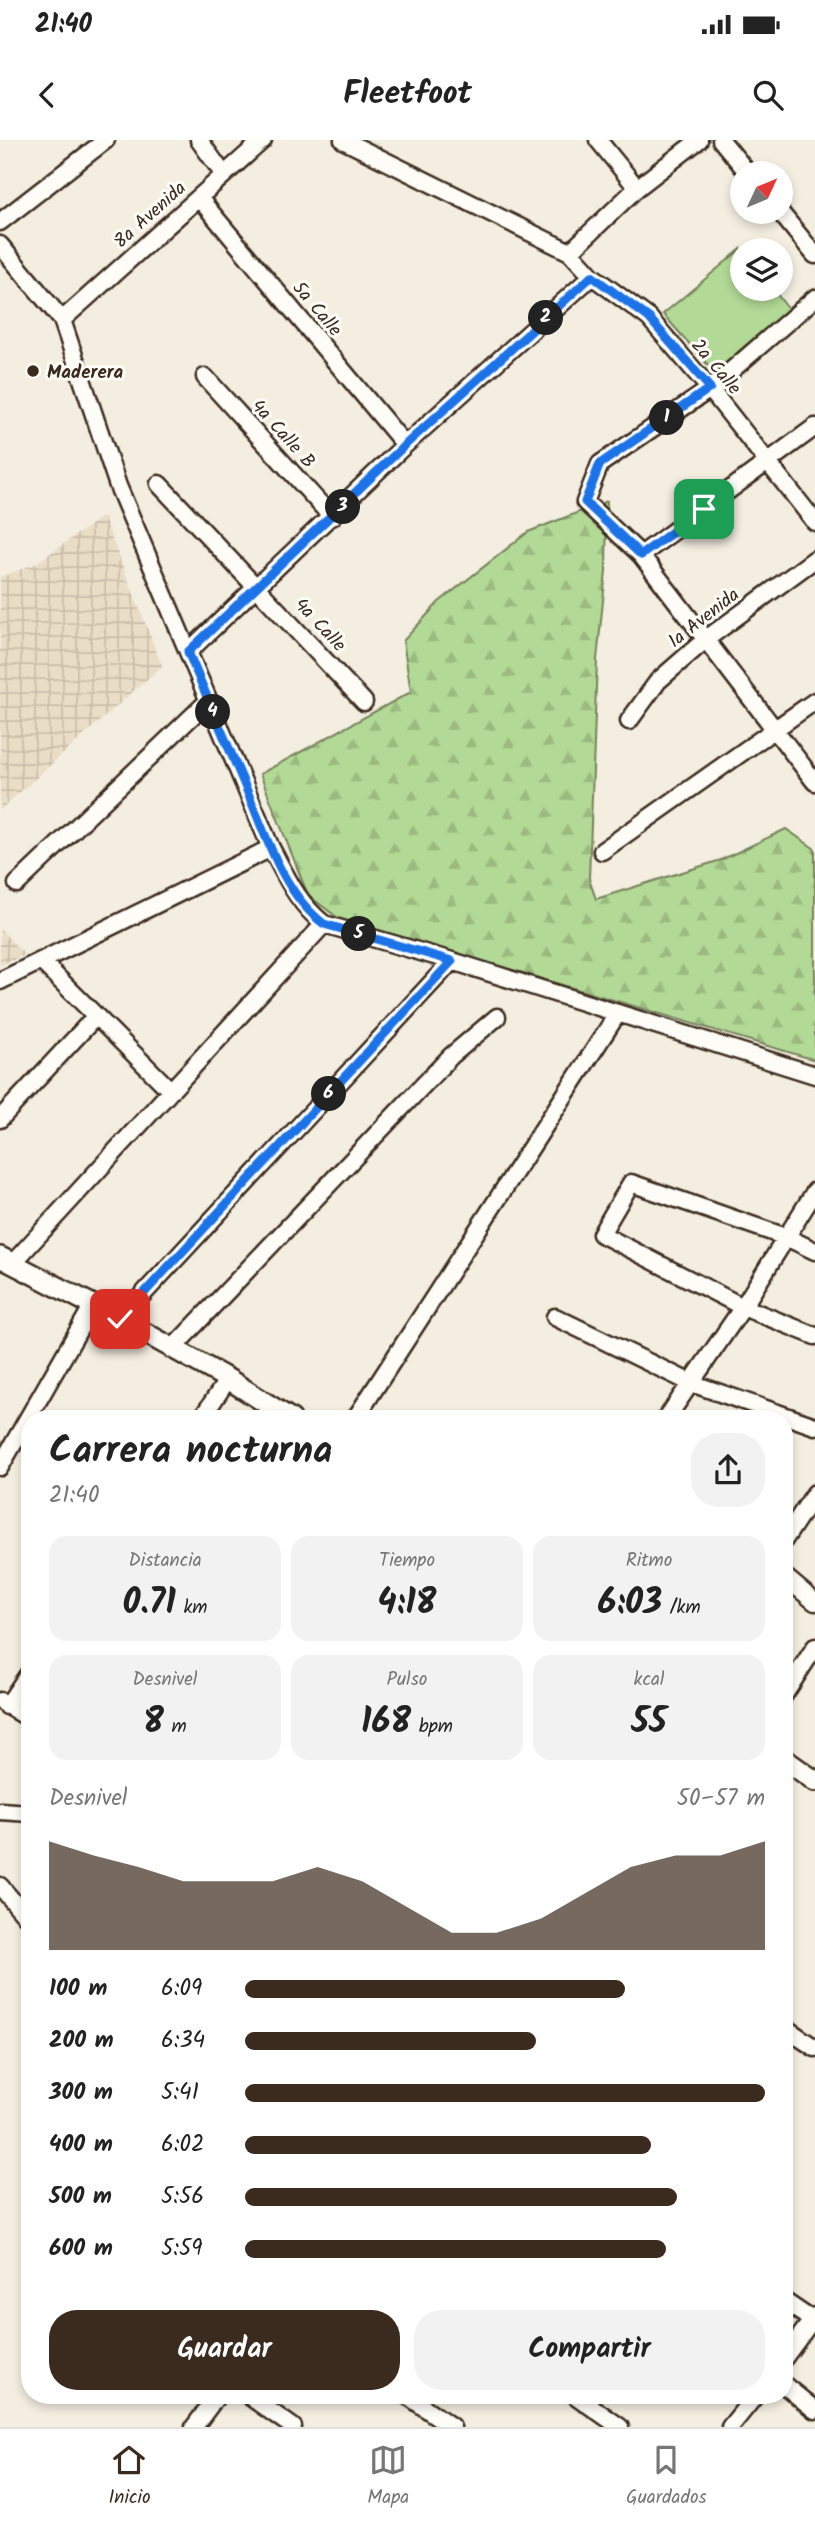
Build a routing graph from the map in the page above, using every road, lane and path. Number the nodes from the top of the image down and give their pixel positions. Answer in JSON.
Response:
{"nodes":[{"id":1,"x":106,"y":140,"type":"edge"},
{"id":2,"x":199,"y":140,"type":"edge"},
{"id":3,"x":263,"y":140,"type":"edge"},
{"id":4,"x":343,"y":140,"type":"edge"},
{"id":5,"x":598,"y":140,"type":"edge"},
{"id":6,"x":699,"y":140,"type":"edge"},
{"id":7,"x":721,"y":140,"type":"edge"},
{"id":8,"x":738,"y":161,"type":"edge"},
{"id":9,"x":224,"y":175,"type":"junction"},
{"id":10,"x":637,"y":188,"type":"junction"},
{"id":11,"x":199,"y":198,"type":"junction"},
{"id":12,"x":0,"y":222,"type":"edge"},
{"id":13,"x":790,"y":224,"type":"edge"},
{"id":14,"x":0,"y":245,"type":"edge"},
{"id":15,"x":570,"y":252,"type":"junction"},
{"id":16,"x":815,"y":255,"type":"edge"},
{"id":17,"x":592,"y":276,"type":"junction"},
{"id":18,"x":815,"y":298,"type":"edge"},
{"id":19,"x":62,"y":320,"type":"junction"},
{"id":20,"x":205,"y":377,"type":"dead end"},
{"id":21,"x":710,"y":388,"type":"junction"},
{"id":22,"x":815,"y":427,"type":"edge"},
{"id":23,"x":405,"y":445,"type":"junction"},
{"id":24,"x":767,"y":463,"type":"junction"},
{"id":25,"x":159,"y":484,"type":"dead end"},
{"id":26,"x":332,"y":517,"type":"junction"},
{"id":27,"x":815,"y":522,"type":"edge"},
{"id":28,"x":641,"y":555,"type":"junction"},
{"id":29,"x":815,"y":559,"type":"edge"},
{"id":30,"x":259,"y":587,"type":"junction"},
{"id":31,"x":705,"y":640,"type":"junction"},
{"id":32,"x":188,"y":652,"type":"junction"},
{"id":33,"x":208,"y":701,"type":"junction"},
{"id":34,"x":815,"y":701,"type":"edge"},
{"id":35,"x":363,"y":702,"type":"dead end"},
{"id":36,"x":629,"y":721,"type":"dead end"},
{"id":37,"x":775,"y":732,"type":"junction"},
{"id":38,"x":815,"y":782,"type":"edge"},
{"id":39,"x":271,"y":848,"type":"junction"},
{"id":40,"x":602,"y":851,"type":"dead end"},
{"id":41,"x":17,"y":884,"type":"dead end"},
{"id":42,"x":324,"y":924,"type":"junction"},
{"id":43,"x":41,"y":961,"type":"junction"},
{"id":44,"x":452,"y":961,"type":"junction"},
{"id":45,"x":0,"y":981,"type":"edge"},
{"id":46,"x":618,"y":1013,"type":"junction"},
{"id":47,"x":95,"y":1017,"type":"junction"},
{"id":48,"x":497,"y":1017,"type":"dead end"},
{"id":49,"x":815,"y":1075,"type":"edge"},
{"id":50,"x":171,"y":1091,"type":"junction"},
{"id":51,"x":0,"y":1119,"type":"edge"},
{"id":52,"x":815,"y":1191,"type":"edge"},
{"id":53,"x":786,"y":1237,"type":"junction"},
{"id":54,"x":815,"y":1251,"type":"edge"},
{"id":55,"x":6,"y":1261,"type":"edge"},
{"id":56,"x":93,"y":1305,"type":"junction"},
{"id":57,"x":743,"y":1307,"type":"junction"},
{"id":58,"x":555,"y":1317,"type":"dead end"},
{"id":59,"x":120,"y":1319,"type":"junction"},
{"id":60,"x":815,"y":1336,"type":"edge"},
{"id":61,"x":173,"y":1349,"type":"junction"},
{"id":62,"x":229,"y":1379,"type":"junction"},
{"id":63,"x":691,"y":1383,"type":"junction"},
{"id":64,"x":33,"y":1410,"type":"edge"},
{"id":65,"x":207,"y":1410,"type":"edge"},
{"id":66,"x":276,"y":1410,"type":"edge"},
{"id":67,"x":361,"y":1410,"type":"edge"},
{"id":68,"x":672,"y":1410,"type":"edge"},
{"id":69,"x":759,"y":1410,"type":"edge"},
{"id":70,"x":793,"y":1420,"type":"edge"},
{"id":71,"x":815,"y":1426,"type":"edge"},
{"id":72,"x":21,"y":1430,"type":"edge"},
{"id":73,"x":0,"y":1467,"type":"edge"},
{"id":74,"x":815,"y":1493,"type":"edge"},
{"id":75,"x":793,"y":1526,"type":"edge"},
{"id":76,"x":793,"y":1584,"type":"edge"},
{"id":77,"x":815,"y":1602,"type":"edge"},
{"id":78,"x":815,"y":1647,"type":"edge"},
{"id":79,"x":793,"y":1681,"type":"edge"},
{"id":80,"x":21,"y":1683,"type":"edge"},
{"id":81,"x":4,"y":1704,"type":"edge"},
{"id":82,"x":21,"y":1714,"type":"edge"},
{"id":83,"x":793,"y":1764,"type":"edge"},
{"id":84,"x":812,"y":1773,"type":"edge"},
{"id":85,"x":0,"y":1811,"type":"edge"},
{"id":86,"x":21,"y":1813,"type":"edge"},
{"id":87,"x":0,"y":1886,"type":"edge"},
{"id":88,"x":21,"y":1910,"type":"edge"},
{"id":89,"x":793,"y":2033,"type":"edge"},
{"id":90,"x":815,"y":2048,"type":"edge"},
{"id":91,"x":793,"y":2306,"type":"edge"},
{"id":92,"x":813,"y":2318,"type":"edge"},
{"id":93,"x":793,"y":2346,"type":"edge"},
{"id":94,"x":793,"y":2392,"type":"edge"},
{"id":95,"x":211,"y":2404,"type":"edge"},
{"id":96,"x":260,"y":2404,"type":"edge"},
{"id":97,"x":419,"y":2404,"type":"edge"},
{"id":98,"x":587,"y":2404,"type":"edge"},
{"id":99,"x":743,"y":2404,"type":"edge"},
{"id":100,"x":815,"y":2410,"type":"edge"},
{"id":101,"x":194,"y":2427,"type":"edge"},
{"id":102,"x":293,"y":2427,"type":"edge"},
{"id":103,"x":452,"y":2427,"type":"edge"},
{"id":104,"x":620,"y":2427,"type":"edge"},
{"id":105,"x":730,"y":2427,"type":"edge"}],
"edges":[{"from":1,"to":12,"type":"street"},
{"from":2,"to":9,"type":"street"},
{"from":3,"to":9,"type":"street","name":"8a Avenida"},
{"from":4,"to":15,"type":"street"},
{"from":5,"to":10,"type":"street"},
{"from":6,"to":10,"type":"street"},
{"from":7,"to":8,"type":"street"},
{"from":9,"to":11,"type":"street","name":"8a Avenida"},
{"from":10,"to":15,"type":"street"},
{"from":11,"to":19,"type":"street","name":"8a Avenida"},
{"from":11,"to":23,"type":"street","name":"5a Calle"},
{"from":13,"to":16,"type":"street"},
{"from":14,"to":19,"type":"street"},
{"from":15,"to":17,"type":"street","name":"2a Calle"},
{"from":17,"to":21,"type":"street","name":"2a Calle"},
{"from":17,"to":23,"type":"street"},
{"from":18,"to":21,"type":"street"},
{"from":19,"to":32,"type":"street"},
{"from":20,"to":26,"type":"street","name":"4a Calle B"},
{"from":21,"to":24,"type":"street","name":"2a Calle"},
{"from":21,"to":28,"type":"street"},
{"from":22,"to":24,"type":"street"},
{"from":23,"to":26,"type":"street"},
{"from":24,"to":27,"type":"street","name":"2a Calle"},
{"from":24,"to":28,"type":"street"},
{"from":25,"to":30,"type":"street","name":"4a Calle"},
{"from":26,"to":30,"type":"street"},
{"from":28,"to":31,"type":"street"},
{"from":29,"to":31,"type":"street","name":"1a Avenida"},
{"from":30,"to":32,"type":"street"},
{"from":30,"to":35,"type":"street","name":"4a Calle"},
{"from":31,"to":36,"type":"street","name":"1a Avenida"},
{"from":31,"to":37,"type":"street"},
{"from":32,"to":33,"type":"street"},
{"from":33,"to":39,"type":"street"},
{"from":33,"to":41,"type":"street"},
{"from":34,"to":37,"type":"street"},
{"from":37,"to":38,"type":"street"},
{"from":37,"to":40,"type":"street"},
{"from":39,"to":42,"type":"street"},
{"from":39,"to":43,"type":"street"},
{"from":42,"to":44,"type":"street"},
{"from":42,"to":50,"type":"street"},
{"from":43,"to":45,"type":"street"},
{"from":43,"to":47,"type":"street"},
{"from":44,"to":46,"type":"street"},
{"from":44,"to":59,"type":"street"},
{"from":46,"to":49,"type":"street"},
{"from":46,"to":67,"type":"street"},
{"from":47,"to":50,"type":"street"},
{"from":47,"to":51,"type":"street"},
{"from":48,"to":61,"type":"street"},
{"from":50,"to":55,"type":"street"},
{"from":52,"to":53,"type":"street"},
{"from":53,"to":54,"type":"street"},
{"from":53,"to":57,"type":"street"},
{"from":53,"to":57,"type":"street"},
{"from":55,"to":56,"type":"street"},
{"from":56,"to":59,"type":"street"},
{"from":56,"to":64,"type":"street"},
{"from":57,"to":60,"type":"street"},
{"from":57,"to":63,"type":"street"},
{"from":58,"to":63,"type":"street"},
{"from":59,"to":61,"type":"street"},
{"from":61,"to":62,"type":"street"},
{"from":62,"to":65,"type":"street"},
{"from":62,"to":66,"type":"street"},
{"from":63,"to":68,"type":"street"},
{"from":63,"to":69,"type":"street"},
{"from":70,"to":71,"type":"street"},
{"from":72,"to":73,"type":"street"},
{"from":74,"to":75,"type":"street"},
{"from":76,"to":77,"type":"street"},
{"from":78,"to":79,"type":"street"},
{"from":80,"to":81,"type":"street"},
{"from":81,"to":82,"type":"street"},
{"from":83,"to":84,"type":"street"},
{"from":85,"to":86,"type":"street"},
{"from":87,"to":88,"type":"street"},
{"from":89,"to":90,"type":"street"},
{"from":91,"to":92,"type":"street"},
{"from":92,"to":93,"type":"street"},
{"from":94,"to":100,"type":"street"},
{"from":95,"to":101,"type":"street"},
{"from":96,"to":102,"type":"street"},
{"from":97,"to":103,"type":"street"},
{"from":98,"to":104,"type":"street"},
{"from":99,"to":105,"type":"street"}]}
